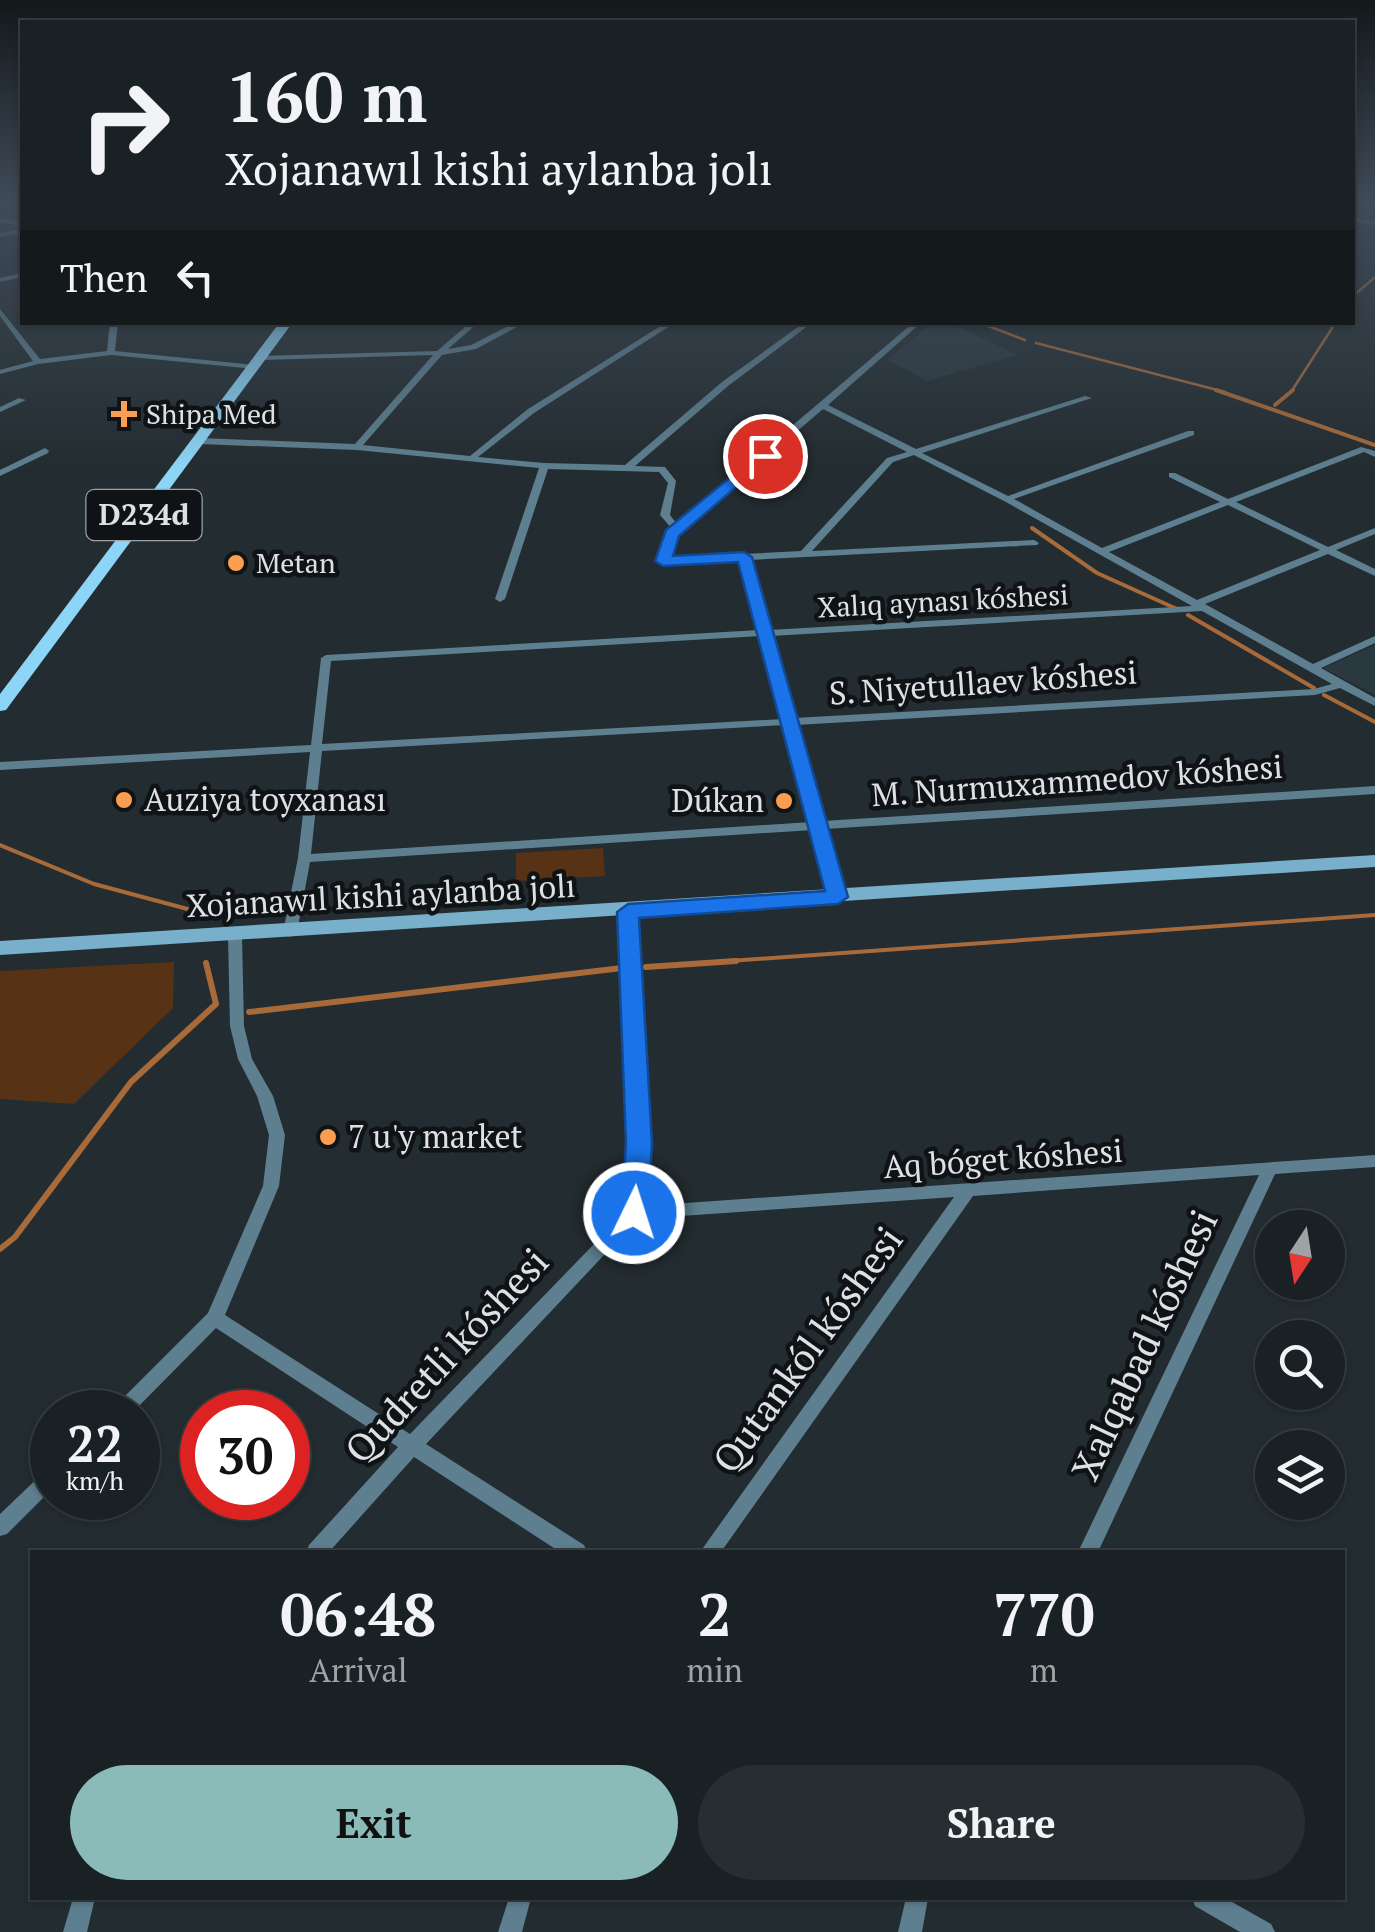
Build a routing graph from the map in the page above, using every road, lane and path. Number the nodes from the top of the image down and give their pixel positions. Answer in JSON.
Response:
{"nodes":[{"id":1,"x":0,"y":311,"type":"edge"},
{"id":2,"x":114,"y":325,"type":"edge"},
{"id":3,"x":285,"y":325,"type":"edge"},
{"id":4,"x":472,"y":325,"type":"edge"},
{"id":5,"x":517,"y":325,"type":"edge"},
{"id":6,"x":667,"y":325,"type":"edge"},
{"id":7,"x":806,"y":325,"type":"edge"},
{"id":8,"x":916,"y":325,"type":"edge"},
{"id":9,"x":110,"y":353,"type":"junction"},
{"id":10,"x":439,"y":353,"type":"junction"},
{"id":11,"x":38,"y":362,"type":"junction"},
{"id":12,"x":258,"y":362,"type":"junction"},
{"id":13,"x":0,"y":372,"type":"edge"},
{"id":14,"x":1088,"y":398,"type":"dead end"},
{"id":15,"x":22,"y":400,"type":"dead end"},
{"id":16,"x":824,"y":406,"type":"junction"},
{"id":17,"x":0,"y":410,"type":"edge"},
{"id":18,"x":1191,"y":433,"type":"dead end"},
{"id":19,"x":200,"y":441,"type":"junction"},
{"id":20,"x":357,"y":447,"type":"junction"},
{"id":21,"x":45,"y":451,"type":"dead end"},
{"id":22,"x":914,"y":452,"type":"junction"},
{"id":23,"x":1370,"y":452,"type":"edge"},
{"id":24,"x":474,"y":456,"type":"junction"},
{"id":25,"x":544,"y":466,"type":"junction"},
{"id":26,"x":626,"y":468,"type":"junction"},
{"id":27,"x":0,"y":474,"type":"edge"},
{"id":28,"x":1172,"y":475,"type":"dead end"},
{"id":29,"x":1007,"y":499,"type":"junction"},
{"id":30,"x":1230,"y":502,"type":"junction"},
{"id":31,"x":676,"y":530,"type":"junction"},
{"id":32,"x":1375,"y":531,"type":"edge"},
{"id":33,"x":1034,"y":543,"type":"dead end"},
{"id":34,"x":1330,"y":550,"type":"junction"},
{"id":35,"x":1100,"y":552,"type":"junction"},
{"id":36,"x":804,"y":554,"type":"junction"},
{"id":37,"x":744,"y":557,"type":"junction"},
{"id":38,"x":1375,"y":572,"type":"edge"},
{"id":39,"x":500,"y":598,"type":"dead end"},
{"id":40,"x":1200,"y":606,"type":"junction"},
{"id":41,"x":764,"y":634,"type":"junction"},
{"id":42,"x":1375,"y":639,"type":"edge"},
{"id":43,"x":1313,"y":668,"type":"junction"},
{"id":44,"x":1342,"y":684,"type":"junction"},
{"id":45,"x":1375,"y":703,"type":"edge"},
{"id":46,"x":0,"y":706,"type":"edge"},
{"id":47,"x":790,"y":722,"type":"junction"},
{"id":48,"x":316,"y":750,"type":"junction"},
{"id":49,"x":0,"y":766,"type":"edge"},
{"id":50,"x":1375,"y":790,"type":"edge"},
{"id":51,"x":817,"y":826,"type":"junction"},
{"id":52,"x":304,"y":858,"type":"junction"},
{"id":53,"x":1375,"y":861,"type":"edge"},
{"id":54,"x":838,"y":897,"type":"junction"},
{"id":55,"x":628,"y":912,"type":"junction"},
{"id":56,"x":290,"y":932,"type":"junction"},
{"id":57,"x":236,"y":936,"type":"junction"},
{"id":58,"x":0,"y":938,"type":"edge"},
{"id":59,"x":49,"y":945,"type":"junction"},
{"id":60,"x":0,"y":948,"type":"edge"},
{"id":61,"x":1375,"y":1160,"type":"edge"},
{"id":62,"x":1270,"y":1169,"type":"junction"},
{"id":63,"x":967,"y":1192,"type":"junction"},
{"id":64,"x":634,"y":1213,"type":"junction"},
{"id":65,"x":215,"y":1318,"type":"junction"},
{"id":66,"x":143,"y":1390,"type":"edge"},
{"id":67,"x":412,"y":1445,"type":"junction"},
{"id":68,"x":30,"y":1499,"type":"edge"},
{"id":69,"x":0,"y":1527,"type":"edge"},
{"id":70,"x":318,"y":1550,"type":"edge"},
{"id":71,"x":575,"y":1550,"type":"edge"},
{"id":72,"x":711,"y":1550,"type":"edge"},
{"id":73,"x":1089,"y":1550,"type":"edge"},
{"id":74,"x":83,"y":1900,"type":"edge"},
{"id":75,"x":519,"y":1900,"type":"edge"},
{"id":76,"x":917,"y":1900,"type":"edge"},
{"id":77,"x":1206,"y":1900,"type":"edge"},
{"id":78,"x":75,"y":1932,"type":"edge"},
{"id":79,"x":510,"y":1932,"type":"edge"},
{"id":80,"x":910,"y":1932,"type":"edge"},
{"id":81,"x":1263,"y":1932,"type":"edge"}],
"edges":[{"from":1,"to":11,"type":"street"},
{"from":2,"to":9,"type":"street"},
{"from":3,"to":12,"type":"main road","number":"D234d"},
{"from":4,"to":10,"type":"street"},
{"from":5,"to":10,"type":"street"},
{"from":6,"to":24,"type":"street"},
{"from":7,"to":26,"type":"street"},
{"from":8,"to":16,"type":"street"},
{"from":9,"to":11,"type":"street"},
{"from":9,"to":12,"type":"street"},
{"from":10,"to":12,"type":"street"},
{"from":10,"to":20,"type":"street"},
{"from":11,"to":13,"type":"street"},
{"from":12,"to":19,"type":"main road","number":"D234d"},
{"from":14,"to":22,"type":"street"},
{"from":15,"to":17,"type":"street"},
{"from":16,"to":22,"type":"street"},
{"from":16,"to":31,"type":"street"},
{"from":18,"to":29,"type":"street"},
{"from":19,"to":20,"type":"street"},
{"from":19,"to":46,"type":"main road","number":"D234d"},
{"from":20,"to":24,"type":"street"},
{"from":21,"to":27,"type":"street"},
{"from":22,"to":29,"type":"street"},
{"from":22,"to":36,"type":"street"},
{"from":23,"to":30,"type":"street"},
{"from":24,"to":25,"type":"street"},
{"from":25,"to":26,"type":"street"},
{"from":25,"to":39,"type":"street"},
{"from":26,"to":31,"type":"street"},
{"from":28,"to":30,"type":"street"},
{"from":29,"to":35,"type":"street"},
{"from":30,"to":34,"type":"street"},
{"from":30,"to":35,"type":"street"},
{"from":31,"to":37,"type":"street"},
{"from":32,"to":34,"type":"street","name":"Xalıq aynası kóshesi"},
{"from":33,"to":36,"type":"street"},
{"from":34,"to":38,"type":"street"},
{"from":34,"to":40,"type":"street","name":"Xalıq aynası kóshesi"},
{"from":35,"to":40,"type":"street"},
{"from":36,"to":37,"type":"street"},
{"from":37,"to":41,"type":"street"},
{"from":40,"to":41,"type":"street","name":"Xalıq aynası kóshesi"},
{"from":40,"to":43,"type":"street"},
{"from":41,"to":47,"type":"street"},
{"from":41,"to":48,"type":"street","name":"Xalıq aynası kóshesi"},
{"from":42,"to":43,"type":"street"},
{"from":43,"to":44,"type":"street"},
{"from":44,"to":45,"type":"street"},
{"from":44,"to":47,"type":"street","name":"S. Niyetullaev kóshesi"},
{"from":47,"to":48,"type":"street","name":"S. Niyetullaev kóshesi"},
{"from":47,"to":51,"type":"street"},
{"from":48,"to":49,"type":"street","name":"S. Niyetullaev kóshesi"},
{"from":48,"to":52,"type":"street"},
{"from":50,"to":51,"type":"street","name":"M. Nurmuxammedov kóshesi"},
{"from":51,"to":52,"type":"street","name":"M. Nurmuxammedov kóshesi"},
{"from":51,"to":54,"type":"street"},
{"from":52,"to":56,"type":"street"},
{"from":53,"to":54,"type":"main road","name":"Xojanawıl kishi aylanba jolı"},
{"from":54,"to":55,"type":"main road","name":"Xojanawıl kishi aylanba jolı"},
{"from":55,"to":56,"type":"main road","name":"Xojanawıl kishi aylanba jolı"},
{"from":55,"to":64,"type":"street"},
{"from":56,"to":57,"type":"main road","name":"Xojanawıl kishi aylanba jolı"},
{"from":57,"to":59,"type":"main road","name":"Xojanawıl kishi aylanba jolı"},
{"from":57,"to":65,"type":"street"},
{"from":58,"to":59,"type":"main road","name":"Xojanawıl kishi aylanba jolı"},
{"from":59,"to":60,"type":"main road","name":"Xojanawıl kishi aylanba jolı"},
{"from":61,"to":62,"type":"street","name":"Aq bóget kóshesi"},
{"from":62,"to":63,"type":"street","name":"Aq bóget kóshesi"},
{"from":62,"to":73,"type":"street","name":"Xalqabad kóshesi"},
{"from":63,"to":64,"type":"street","name":"Aq bóget kóshesi"},
{"from":63,"to":72,"type":"street","name":"Qutankól kóshesi"},
{"from":64,"to":67,"type":"street","name":"Qudretli kóshesi"},
{"from":65,"to":66,"type":"street"},
{"from":65,"to":67,"type":"street"},
{"from":67,"to":70,"type":"street","name":"Qudretli kóshesi"},
{"from":67,"to":71,"type":"street"},
{"from":68,"to":69,"type":"street"},
{"from":74,"to":78,"type":"street"},
{"from":75,"to":79,"type":"street"},
{"from":76,"to":80,"type":"street"},
{"from":77,"to":81,"type":"street"}]}
